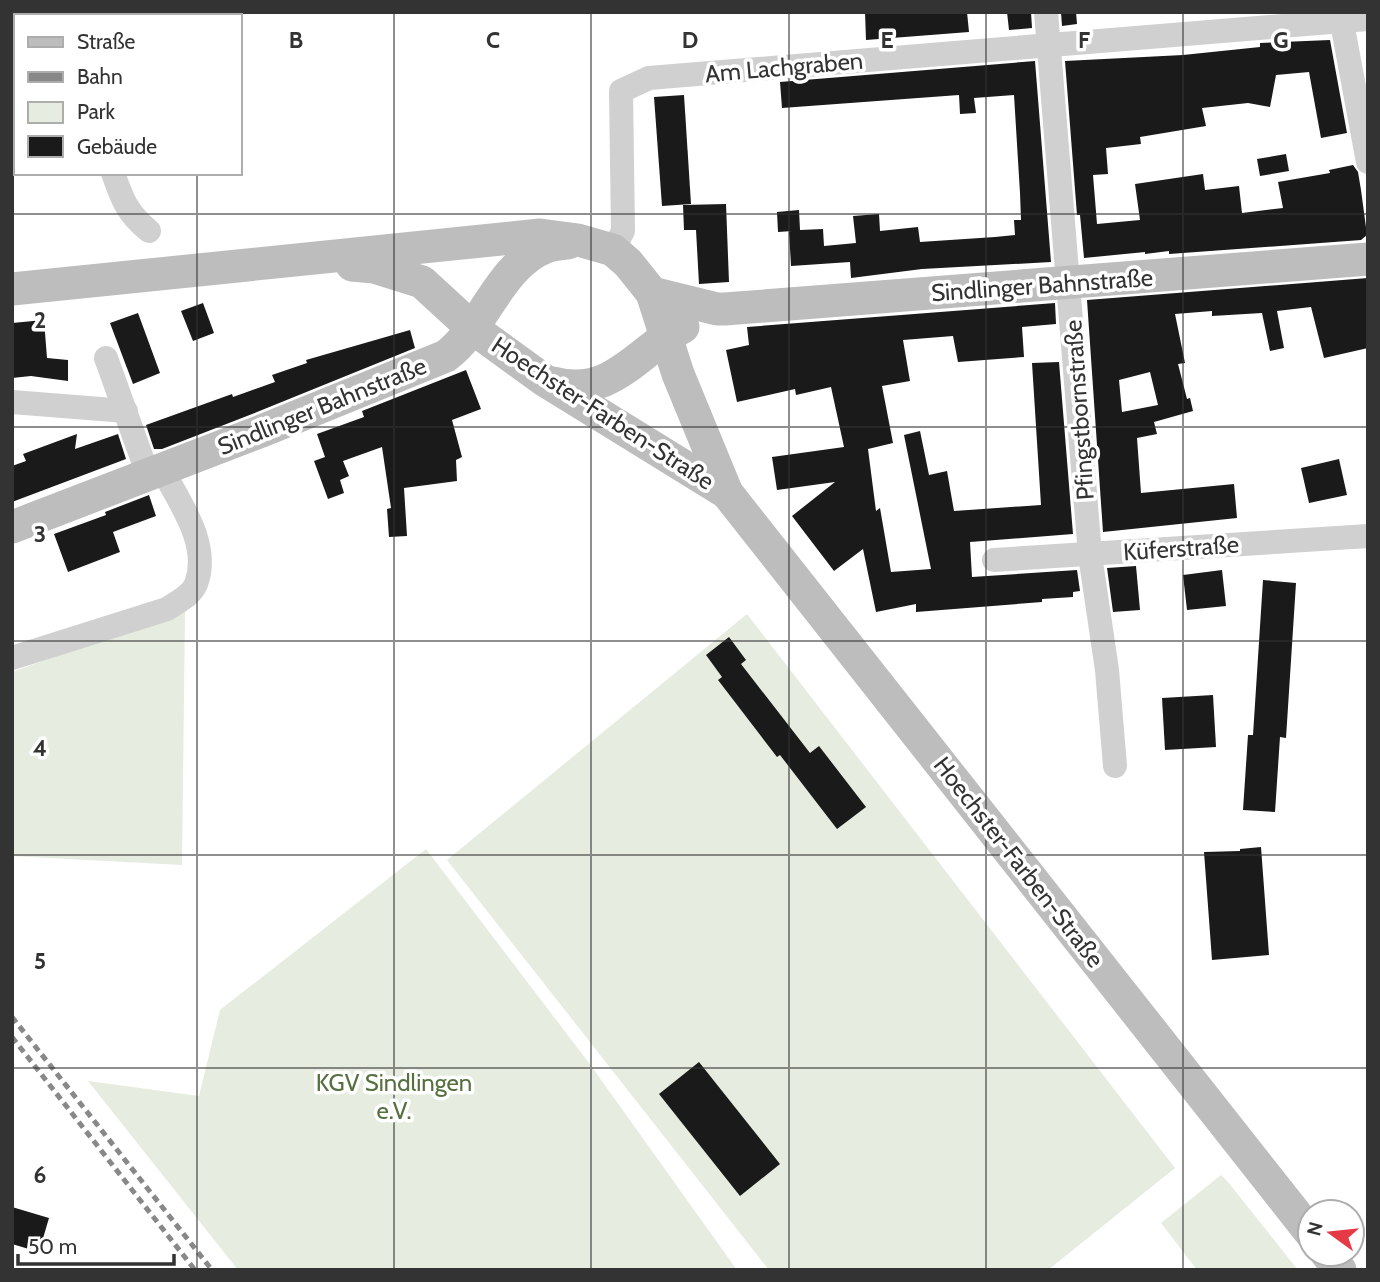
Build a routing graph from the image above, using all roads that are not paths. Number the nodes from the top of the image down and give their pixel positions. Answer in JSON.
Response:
{"nodes":[{"id":1,"x":1046,"y":12,"type":"edge"},
{"id":2,"x":1341,"y":16,"type":"edge"},
{"id":3,"x":1368,"y":19,"type":"edge"},
{"id":4,"x":1048,"y":46,"type":"junction"},
{"id":5,"x":1368,"y":162,"type":"edge"},
{"id":6,"x":114,"y":175,"type":"edge"},
{"id":7,"x":149,"y":231,"type":"dead end"},
{"id":8,"x":578,"y":240,"type":"junction"},
{"id":9,"x":613,"y":250,"type":"junction"},
{"id":10,"x":1368,"y":259,"type":"edge"},
{"id":11,"x":290,"y":261,"type":"junction"},
{"id":12,"x":511,"y":274,"type":"junction"},
{"id":13,"x":1069,"y":283,"type":"junction"},
{"id":14,"x":648,"y":288,"type":"junction"},
{"id":15,"x":12,"y":289,"type":"edge"},
{"id":16,"x":716,"y":309,"type":"junction"},
{"id":17,"x":471,"y":327,"type":"junction"},
{"id":18,"x":666,"y":335,"type":"junction"},
{"id":19,"x":106,"y":358,"type":"dead end"},
{"id":20,"x":628,"y":365,"type":"junction"},
{"id":21,"x":533,"y":373,"type":"junction"},
{"id":22,"x":12,"y":402,"type":"edge"},
{"id":23,"x":126,"y":411,"type":"junction"},
{"id":24,"x":155,"y":472,"type":"junction"},
{"id":25,"x":727,"y":493,"type":"junction"},
{"id":26,"x":12,"y":527,"type":"edge"},
{"id":27,"x":1368,"y":536,"type":"edge"},
{"id":28,"x":1090,"y":555,"type":"junction"},
{"id":29,"x":993,"y":559,"type":"dead end"},
{"id":30,"x":12,"y":658,"type":"edge"},
{"id":31,"x":1115,"y":765,"type":"dead end"},
{"id":32,"x":1296,"y":1214,"type":"edge"}],
"edges":[{"from":1,"to":4,"type":"street","name":"Pfingstbornstraße"},
{"from":2,"to":3,"type":"street","name":"Am Lachgraben"},
{"from":2,"to":4,"type":"street","name":"Am Lachgraben"},
{"from":2,"to":5,"type":"street"},
{"from":4,"to":9,"type":"street","name":"Am Lachgraben"},
{"from":4,"to":13,"type":"street","name":"Pfingstbornstraße"},
{"from":6,"to":7,"type":"street"},
{"from":8,"to":9,"type":"main road","name":"Hoechster-Farben-Straße"},
{"from":8,"to":11,"type":"main road","name":"Hoechster-Farben-Straße"},
{"from":8,"to":12,"type":"main road"},
{"from":9,"to":14,"type":"main road","name":"Hoechster-Farben-Straße"},
{"from":10,"to":13,"type":"main road","name":"Sindlinger Bahnstraße"},
{"from":11,"to":15,"type":"main road","name":"Hoechster-Farben-Straße"},
{"from":11,"to":17,"type":"main road","name":"Hoechster-Farben-Straße"},
{"from":12,"to":17,"type":"main road","name":"Sindlinger Bahnstraße"},
{"from":12,"to":21,"type":"main road"},
{"from":13,"to":16,"type":"main road","name":"Sindlinger Bahnstraße"},
{"from":13,"to":28,"type":"street","name":"Pfingstbornstraße"},
{"from":14,"to":16,"type":"main road","name":"Sindlinger Bahnstraße"},
{"from":14,"to":18,"type":"main road","name":"Hoechster-Farben-Straße"},
{"from":14,"to":20,"type":"main road"},
{"from":16,"to":18,"type":"main road","name":"Sindlinger Bahnstraße"},
{"from":17,"to":21,"type":"main road","name":"Hoechster-Farben-Straße"},
{"from":17,"to":24,"type":"main road","name":"Sindlinger Bahnstraße"},
{"from":18,"to":20,"type":"main road","name":"Sindlinger Bahnstraße"},
{"from":18,"to":25,"type":"main road","name":"Hoechster-Farben-Straße"},
{"from":19,"to":23,"type":"street"},
{"from":20,"to":21,"type":"main road"},
{"from":21,"to":25,"type":"main road","name":"Hoechster-Farben-Straße"},
{"from":22,"to":23,"type":"street"},
{"from":23,"to":24,"type":"street"},
{"from":24,"to":26,"type":"main road","name":"Sindlinger Bahnstraße"},
{"from":24,"to":30,"type":"street"},
{"from":25,"to":32,"type":"main road","name":"Hoechster-Farben-Straße"},
{"from":27,"to":28,"type":"street","name":"Küferstraße"},
{"from":28,"to":29,"type":"street","name":"Küferstraße"},
{"from":28,"to":31,"type":"street","name":"Pfingstbornstraße"}]}
